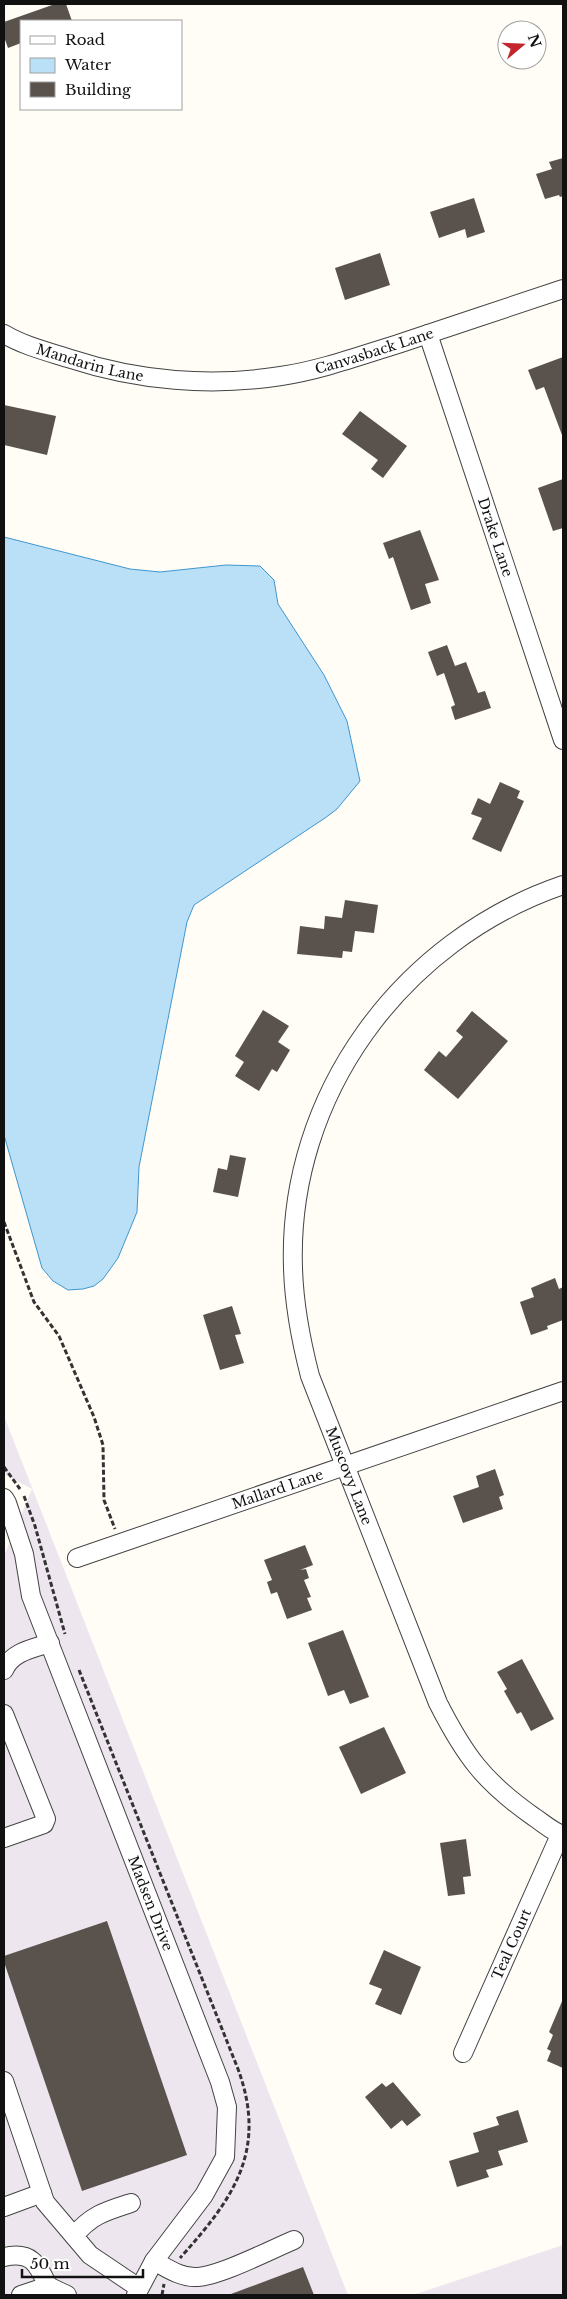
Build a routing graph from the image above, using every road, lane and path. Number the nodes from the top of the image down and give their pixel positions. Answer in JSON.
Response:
{"nodes":[{"id":1,"x":563,"y":289,"type":"edge"},
{"id":2,"x":4,"y":334,"type":"edge"},
{"id":3,"x":428,"y":334,"type":"junction"},
{"id":4,"x":178,"y":380,"type":"joint"},
{"id":5,"x":563,"y":740,"type":"edge"},
{"id":6,"x":563,"y":885,"type":"edge"},
{"id":7,"x":4,"y":1222,"type":"edge"},
{"id":8,"x":563,"y":1391,"type":"edge"},
{"id":9,"x":344,"y":1466,"type":"junction"},
{"id":10,"x":4,"y":1498,"type":"edge"},
{"id":11,"x":121,"y":1543,"type":"junction"},
{"id":12,"x":77,"y":1558,"type":"dead end"},
{"id":13,"x":50,"y":1643,"type":"junction"},
{"id":14,"x":4,"y":1670,"type":"edge"},
{"id":15,"x":4,"y":1714,"type":"edge"},
{"id":16,"x":562,"y":1835,"type":"edge"},
{"id":17,"x":4,"y":1838,"type":"edge"},
{"id":18,"x":463,"y":2054,"type":"dead end"},
{"id":19,"x":4,"y":2081,"type":"edge"},
{"id":20,"x":42,"y":2193,"type":"junction"},
{"id":21,"x":131,"y":2203,"type":"dead end"},
{"id":22,"x":4,"y":2207,"type":"edge"},
{"id":23,"x":74,"y":2236,"type":"junction"},
{"id":24,"x":294,"y":2240,"type":"dead end"},
{"id":25,"x":4,"y":2256,"type":"edge"},
{"id":26,"x":154,"y":2261,"type":"junction"},
{"id":27,"x":48,"y":2286,"type":"junction"},
{"id":28,"x":137,"y":2291,"type":"edge"},
{"id":29,"x":21,"y":2295,"type":"edge"},
{"id":30,"x":67,"y":2295,"type":"edge"}],
"edges":[{"from":1,"to":3,"type":"street","name":"Canvasback Lane"},
{"from":2,"to":4,"type":"street","name":"Mandarin Lane"},
{"from":3,"to":4,"type":"street","name":"Canvasback Lane"},
{"from":3,"to":5,"type":"street","name":"Drake Lane"},
{"from":6,"to":9,"type":"street","name":"Muscovy Lane"},
{"from":7,"to":11,"type":"path"},
{"from":8,"to":9,"type":"street","name":"Mallard Lane"},
{"from":9,"to":11,"type":"street","name":"Mallard Lane"},
{"from":9,"to":16,"type":"street","name":"Muscovy Lane"},
{"from":10,"to":13,"type":"street","name":"Madsen Drive"},
{"from":11,"to":12,"type":"street","name":"Mallard Lane"},
{"from":13,"to":14,"type":"street"},
{"from":13,"to":26,"type":"street","name":"Madsen Drive"},
{"from":15,"to":17,"type":"street"},
{"from":16,"to":18,"type":"street","name":"Teal Court"},
{"from":19,"to":20,"type":"street"},
{"from":20,"to":22,"type":"street"},
{"from":20,"to":23,"type":"street"},
{"from":21,"to":23,"type":"street"},
{"from":23,"to":28,"type":"street"},
{"from":24,"to":26,"type":"street"},
{"from":25,"to":27,"type":"street"},
{"from":26,"to":28,"type":"street","name":"Madsen Drive"},
{"from":27,"to":29,"type":"street"},
{"from":27,"to":30,"type":"street"}]}
